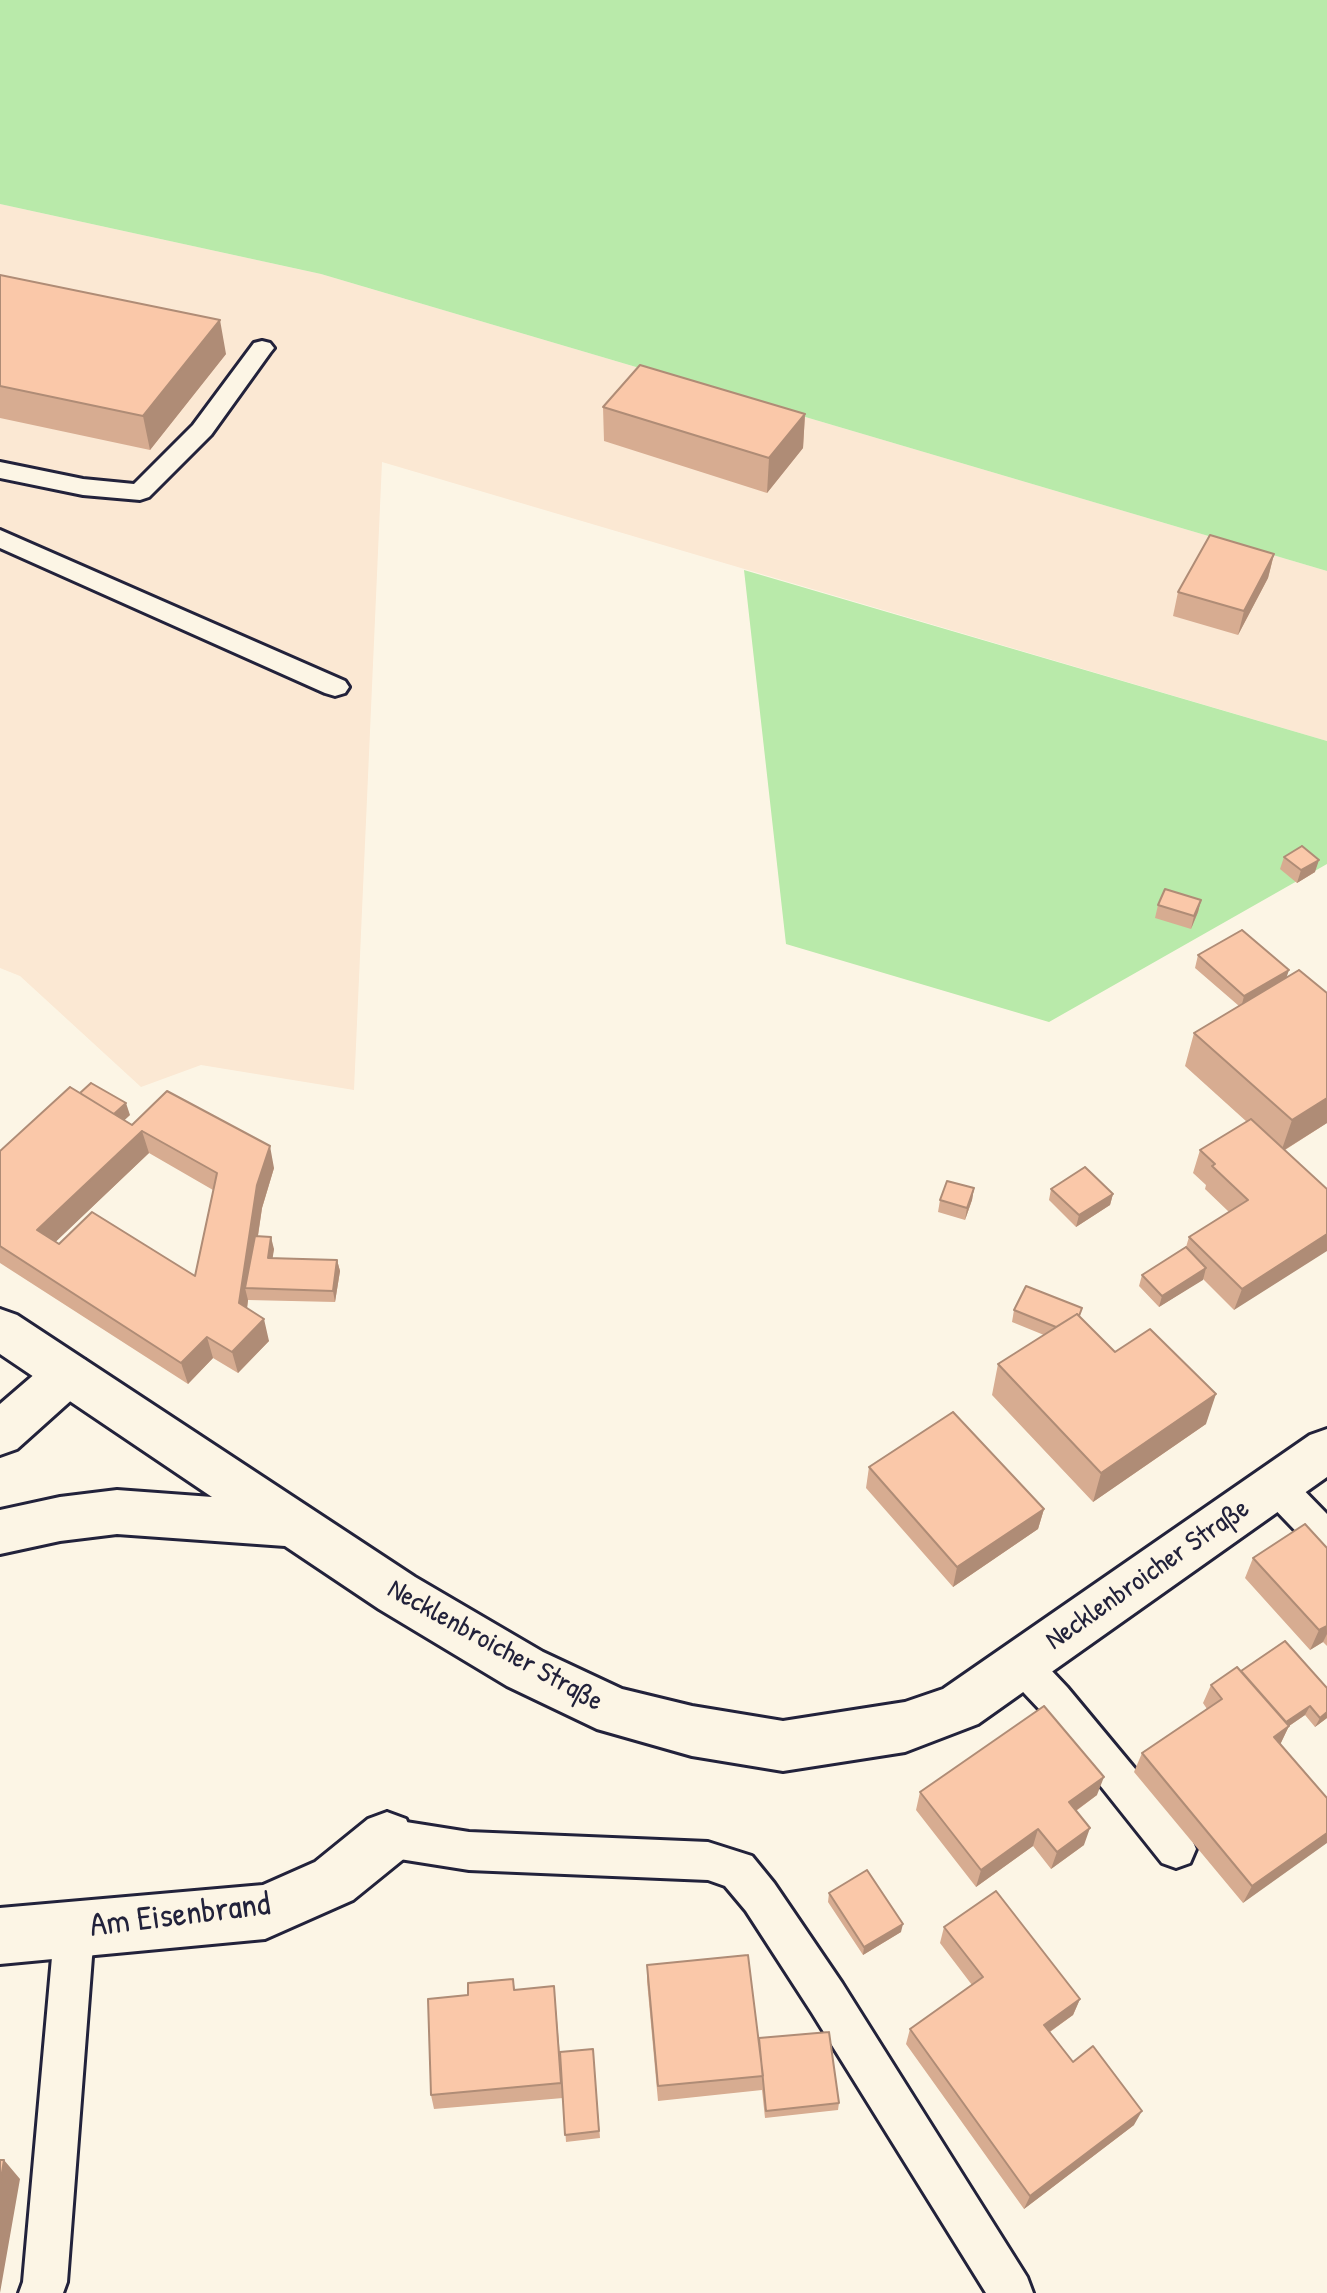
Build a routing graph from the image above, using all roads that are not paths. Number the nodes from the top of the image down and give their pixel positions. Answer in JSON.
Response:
{"nodes":[{"id":1,"x":262,"y":348,"type":"dead end"},
{"id":2,"x":0,"y":470,"type":"edge"},
{"id":3,"x":0,"y":538,"type":"edge"},
{"id":4,"x":335,"y":687,"type":"dead end"},
{"id":5,"x":0,"y":1329,"type":"edge"},
{"id":6,"x":68,"y":1374,"type":"junction"},
{"id":7,"x":0,"y":1434,"type":"edge"},
{"id":8,"x":1327,"y":1450,"type":"edge"},
{"id":9,"x":1276,"y":1486,"type":"junction"},
{"id":10,"x":292,"y":1524,"type":"junction"},
{"id":11,"x":0,"y":1532,"type":"edge"},
{"id":12,"x":1327,"y":1539,"type":"edge"},
{"id":13,"x":1021,"y":1664,"type":"junction"},
{"id":14,"x":387,"y":1838,"type":"joint"},
{"id":15,"x":1176,"y":1849,"type":"dead end"},
{"id":16,"x":78,"y":1929,"type":"junction"},
{"id":17,"x":0,"y":1936,"type":"edge"},
{"id":18,"x":41,"y":2293,"type":"edge"},
{"id":19,"x":1011,"y":2293,"type":"edge"}],
"edges":[{"from":1,"to":2,"type":"lane"},
{"from":3,"to":4,"type":"lane"},
{"from":5,"to":6,"type":"main road","name":"Necklenbroicher Straße"},
{"from":6,"to":7,"type":"main road"},
{"from":6,"to":10,"type":"main road","name":"Necklenbroicher Straße"},
{"from":8,"to":9,"type":"main road","name":"Necklenbroicher Straße"},
{"from":9,"to":12,"type":"lane"},
{"from":9,"to":13,"type":"main road","name":"Necklenbroicher Straße"},
{"from":10,"to":11,"type":"main road"},
{"from":10,"to":13,"type":"main road","name":"Necklenbroicher Straße"},
{"from":13,"to":15,"type":"lane"},
{"from":14,"to":16,"type":"main road","name":"Am Eisenbrand"},
{"from":14,"to":19,"type":"lane"},
{"from":16,"to":17,"type":"main road","name":"Am Eisenbrand"},
{"from":16,"to":18,"type":"lane"}]}
